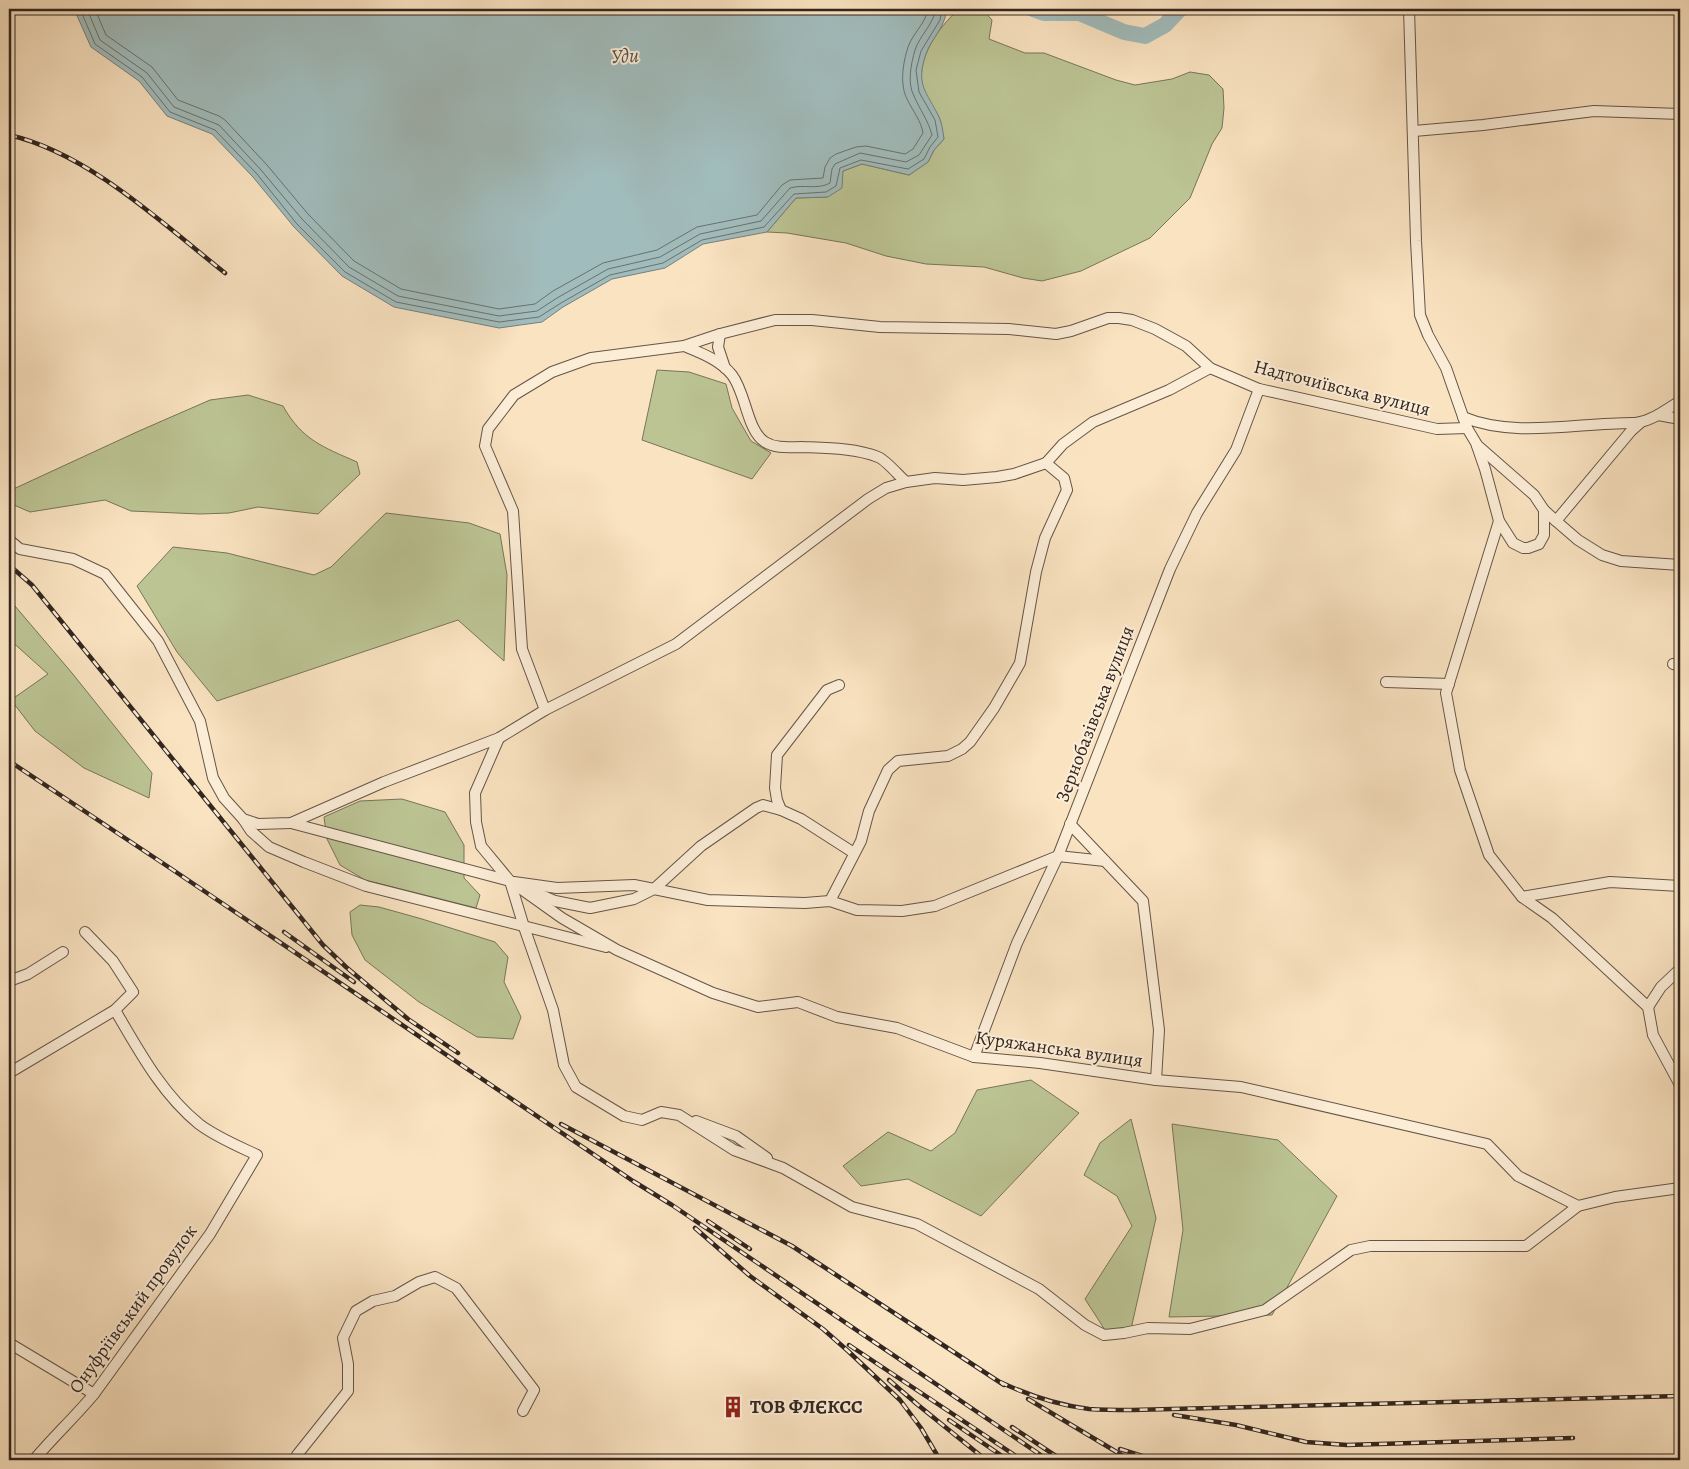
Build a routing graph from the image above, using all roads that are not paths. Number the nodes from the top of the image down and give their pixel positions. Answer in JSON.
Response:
{"nodes":[{"id":1,"x":1409,"y":11,"type":"edge"},
{"id":2,"x":1680,"y":114,"type":"edge"},
{"id":3,"x":1414,"y":131,"type":"junction"},
{"id":4,"x":720,"y":334,"type":"junction"},
{"id":5,"x":684,"y":346,"type":"junction"},
{"id":6,"x":725,"y":368,"type":"junction"},
{"id":7,"x":1210,"y":368,"type":"junction"},
{"id":8,"x":1259,"y":389,"type":"junction"},
{"id":9,"x":1680,"y":401,"type":"edge"},
{"id":10,"x":1658,"y":416,"type":"junction"},
{"id":11,"x":1463,"y":417,"type":"junction"},
{"id":12,"x":1680,"y":419,"type":"edge"},
{"id":13,"x":1640,"y":423,"type":"junction"},
{"id":14,"x":1467,"y":428,"type":"junction"},
{"id":15,"x":1476,"y":443,"type":"junction"},
{"id":16,"x":1046,"y":463,"type":"junction"},
{"id":17,"x":906,"y":482,"type":"junction"},
{"id":18,"x":1544,"y":510,"type":"junction"},
{"id":19,"x":1499,"y":521,"type":"junction"},
{"id":20,"x":1556,"y":521,"type":"junction"},
{"id":21,"x":9,"y":540,"type":"edge"},
{"id":22,"x":1679,"y":566,"type":"edge"},
{"id":23,"x":1386,"y":682,"type":"dead end"},
{"id":24,"x":1449,"y":684,"type":"junction"},
{"id":25,"x":839,"y":685,"type":"dead end"},
{"id":26,"x":545,"y":710,"type":"junction"},
{"id":27,"x":499,"y":738,"type":"junction"},
{"id":28,"x":781,"y":810,"type":"junction"},
{"id":29,"x":243,"y":819,"type":"junction"},
{"id":30,"x":291,"y":823,"type":"junction"},
{"id":31,"x":1070,"y":824,"type":"junction"},
{"id":32,"x":854,"y":853,"type":"junction"},
{"id":33,"x":1058,"y":856,"type":"junction"},
{"id":34,"x":1105,"y":861,"type":"junction"},
{"id":35,"x":510,"y":881,"type":"junction"},
{"id":36,"x":1680,"y":886,"type":"edge"},
{"id":37,"x":654,"y":889,"type":"junction"},
{"id":38,"x":1522,"y":897,"type":"junction"},
{"id":39,"x":830,"y":901,"type":"junction"},
{"id":40,"x":524,"y":927,"type":"junction"},
{"id":41,"x":85,"y":932,"type":"dead end"},
{"id":42,"x":617,"y":950,"type":"junction"},
{"id":43,"x":63,"y":952,"type":"dead end"},
{"id":44,"x":1680,"y":969,"type":"edge"},
{"id":45,"x":9,"y":981,"type":"edge"},
{"id":46,"x":1648,"y":1007,"type":"junction"},
{"id":47,"x":115,"y":1010,"type":"junction"},
{"id":48,"x":974,"y":1057,"type":"junction"},
{"id":49,"x":9,"y":1073,"type":"edge"},
{"id":50,"x":1156,"y":1080,"type":"junction"},
{"id":51,"x":1680,"y":1085,"type":"edge"},
{"id":52,"x":1680,"y":1188,"type":"edge"},
{"id":53,"x":1578,"y":1206,"type":"junction"},
{"id":54,"x":9,"y":1343,"type":"edge"},
{"id":55,"x":94,"y":1394,"type":"junction"},
{"id":56,"x":523,"y":1410,"type":"dead end"},
{"id":57,"x":298,"y":1459,"type":"edge"},
{"id":58,"x":34,"y":1460,"type":"edge"}],
"edges":[{"from":1,"to":3,"type":"street"},
{"from":2,"to":3,"type":"street"},
{"from":3,"to":11,"type":"street"},
{"from":4,"to":5,"type":"street","name":"Надточиївська вулиця"},
{"from":4,"to":6,"type":"street"},
{"from":4,"to":7,"type":"street","name":"Надточиївська вулиця"},
{"from":5,"to":6,"type":"street"},
{"from":5,"to":26,"type":"street","name":"Надточиївська вулиця"},
{"from":6,"to":17,"type":"street"},
{"from":7,"to":8,"type":"street","name":"Надточиївська вулиця"},
{"from":7,"to":16,"type":"street"},
{"from":8,"to":14,"type":"street","name":"Надточиївська вулиця"},
{"from":8,"to":31,"type":"street","name":"Зернобазівська вулиця"},
{"from":9,"to":10,"type":"street"},
{"from":10,"to":12,"type":"street"},
{"from":10,"to":13,"type":"street"},
{"from":11,"to":13,"type":"street"},
{"from":11,"to":14,"type":"street"},
{"from":13,"to":20,"type":"street"},
{"from":14,"to":15,"type":"street"},
{"from":15,"to":18,"type":"street"},
{"from":15,"to":19,"type":"street"},
{"from":16,"to":17,"type":"street"},
{"from":16,"to":32,"type":"street"},
{"from":17,"to":26,"type":"street"},
{"from":18,"to":19,"type":"street"},
{"from":18,"to":20,"type":"street"},
{"from":19,"to":24,"type":"street"},
{"from":20,"to":22,"type":"street"},
{"from":21,"to":29,"type":"street"},
{"from":23,"to":24,"type":"street"},
{"from":24,"to":38,"type":"street"},
{"from":25,"to":28,"type":"street"},
{"from":26,"to":27,"type":"street"},
{"from":27,"to":30,"type":"street"},
{"from":27,"to":35,"type":"street"},
{"from":28,"to":32,"type":"street"},
{"from":28,"to":37,"type":"street"},
{"from":29,"to":30,"type":"street"},
{"from":29,"to":40,"type":"street"},
{"from":30,"to":35,"type":"street"},
{"from":31,"to":33,"type":"street","name":"Зернобазівська вулиця"},
{"from":31,"to":34,"type":"street"},
{"from":32,"to":39,"type":"street"},
{"from":33,"to":34,"type":"street"},
{"from":33,"to":39,"type":"street"},
{"from":33,"to":48,"type":"street","name":"Зернобазівська вулиця"},
{"from":34,"to":50,"type":"street"},
{"from":35,"to":37,"type":"street"},
{"from":35,"to":37,"type":"street"},
{"from":35,"to":40,"type":"street"},
{"from":35,"to":42,"type":"street"},
{"from":36,"to":38,"type":"street"},
{"from":37,"to":39,"type":"street"},
{"from":38,"to":46,"type":"street"},
{"from":40,"to":42,"type":"street"},
{"from":40,"to":53,"type":"street"},
{"from":41,"to":47,"type":"street"},
{"from":42,"to":48,"type":"street","name":"Куряжанська вулиця"},
{"from":43,"to":45,"type":"street"},
{"from":44,"to":46,"type":"street"},
{"from":46,"to":51,"type":"street"},
{"from":47,"to":49,"type":"street"},
{"from":47,"to":55,"type":"street","name":"Онуфріївський провулок"},
{"from":48,"to":50,"type":"street","name":"Куряжанська вулиця"},
{"from":50,"to":53,"type":"street","name":"Куряжанська вулиця"},
{"from":52,"to":53,"type":"street"},
{"from":54,"to":55,"type":"street"},
{"from":55,"to":58,"type":"street","name":"Онуфріївський провулок"},
{"from":56,"to":57,"type":"street"}]}
